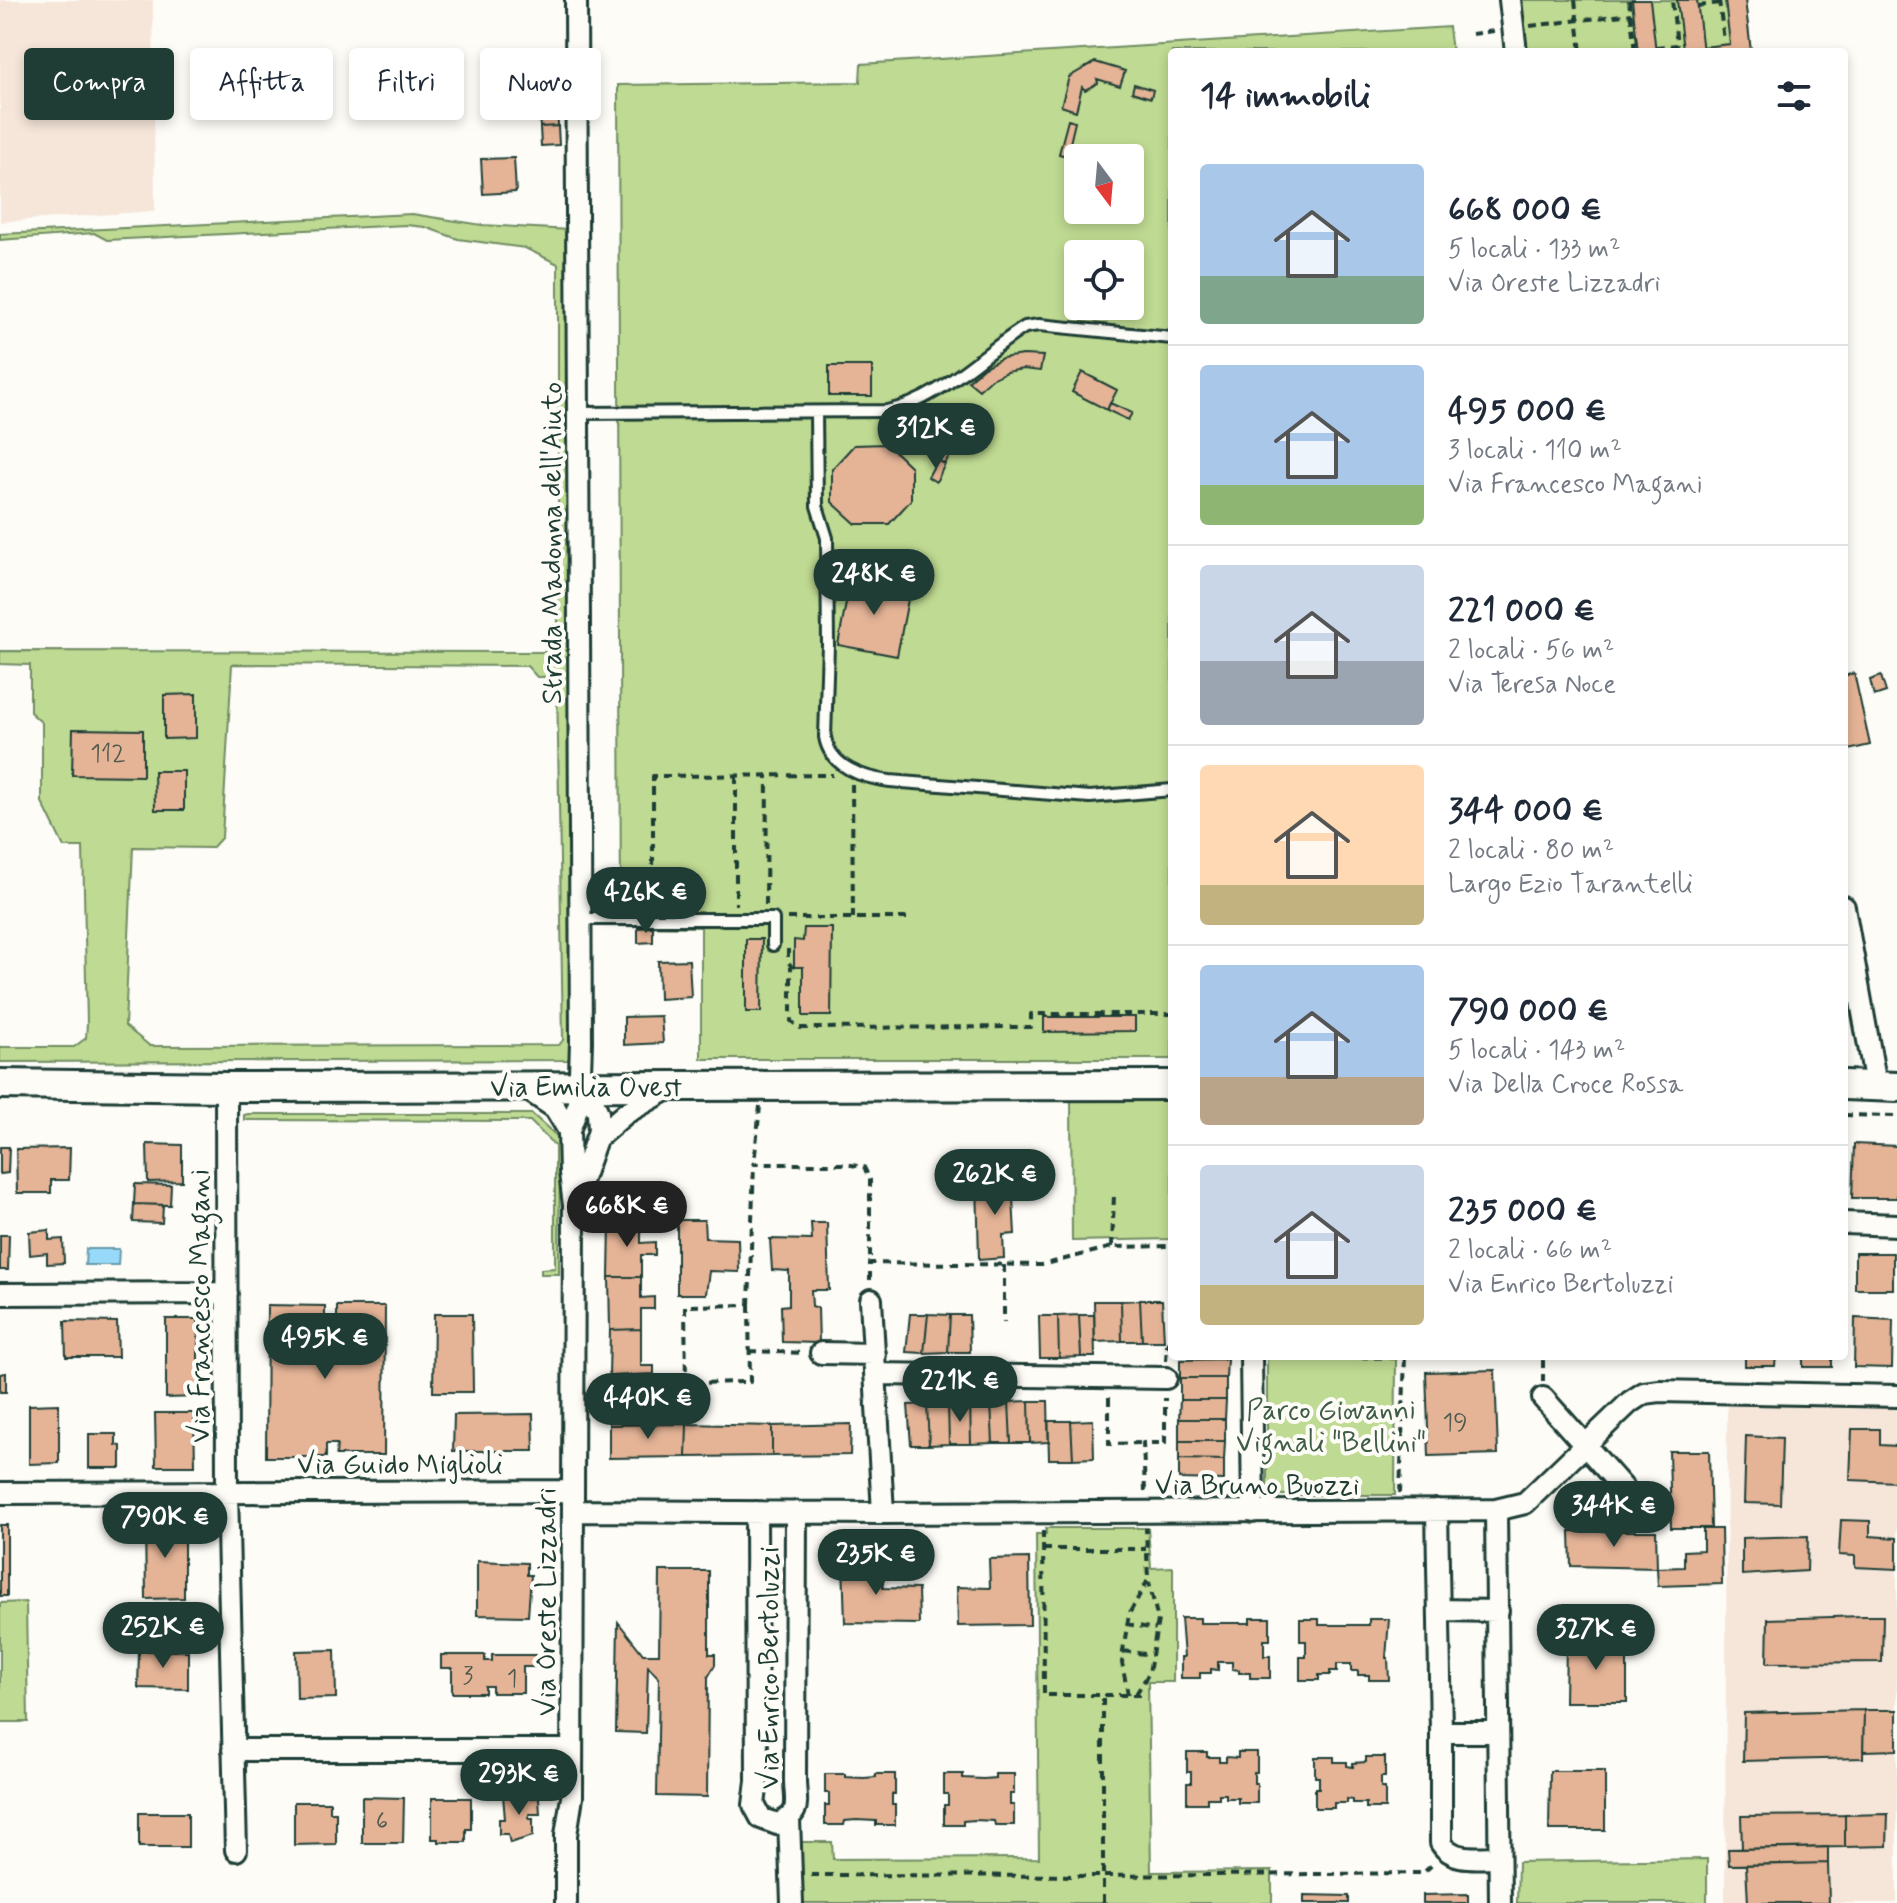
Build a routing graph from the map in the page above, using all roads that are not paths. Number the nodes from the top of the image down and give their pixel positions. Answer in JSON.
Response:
{"nodes":[{"id":1,"x":576,"y":0,"type":"edge"},
{"id":2,"x":1510,"y":0,"type":"edge"},
{"id":3,"x":1516,"y":48,"type":"edge"},
{"id":4,"x":1168,"y":338,"type":"edge"},
{"id":5,"x":816,"y":412,"type":"junction"},
{"id":6,"x":579,"y":413,"type":"junction"},
{"id":7,"x":1168,"y":790,"type":"edge"},
{"id":8,"x":581,"y":919,"type":"junction"},
{"id":9,"x":1848,"y":924,"type":"edge"},
{"id":10,"x":773,"y":945,"type":"dead end"},
{"id":11,"x":0,"y":1084,"type":"edge"},
{"id":12,"x":1168,"y":1085,"type":"edge"},
{"id":13,"x":1848,"y":1085,"type":"edge"},
{"id":14,"x":522,"y":1086,"type":"junction"},
{"id":15,"x":584,"y":1086,"type":"junction"},
{"id":16,"x":683,"y":1086,"type":"junction"},
{"id":17,"x":1887,"y":1086,"type":"edge"},
{"id":18,"x":226,"y":1087,"type":"junction"},
{"id":19,"x":569,"y":1131,"type":"junction"},
{"id":20,"x":598,"y":1137,"type":"junction"},
{"id":21,"x":574,"y":1205,"type":"junction"},
{"id":22,"x":1848,"y":1223,"type":"edge"},
{"id":23,"x":1897,"y":1225,"type":"edge"},
{"id":24,"x":227,"y":1293,"type":"junction"},
{"id":25,"x":0,"y":1294,"type":"edge"},
{"id":26,"x":871,"y":1300,"type":"road end"},
{"id":27,"x":821,"y":1353,"type":"road end"},
{"id":28,"x":1251,"y":1360,"type":"edge"},
{"id":29,"x":875,"y":1364,"type":"junction"},
{"id":30,"x":1166,"y":1387,"type":"road end"},
{"id":31,"x":1897,"y":1396,"type":"edge"},
{"id":32,"x":1543,"y":1398,"type":"dead end"},
{"id":33,"x":1584,"y":1446,"type":"junction"},
{"id":34,"x":1623,"y":1488,"type":"dead end"},
{"id":35,"x":227,"y":1491,"type":"junction"},
{"id":36,"x":0,"y":1493,"type":"edge"},
{"id":37,"x":573,"y":1501,"type":"junction"},
{"id":38,"x":1437,"y":1510,"type":"junction"},
{"id":39,"x":1496,"y":1510,"type":"junction"},
{"id":40,"x":756,"y":1512,"type":"junction"},
{"id":41,"x":796,"y":1512,"type":"junction"},
{"id":42,"x":1253,"y":1512,"type":"junction"},
{"id":43,"x":883,"y":1513,"type":"junction"},
{"id":44,"x":1440,"y":1610,"type":"junction"},
{"id":45,"x":1498,"y":1611,"type":"junction"},
{"id":46,"x":1441,"y":1732,"type":"junction"},
{"id":47,"x":1497,"y":1732,"type":"junction"},
{"id":48,"x":233,"y":1750,"type":"junction"},
{"id":49,"x":572,"y":1750,"type":"junction"},
{"id":50,"x":789,"y":1819,"type":"junction"},
{"id":51,"x":236,"y":1850,"type":"dead end"},
{"id":52,"x":1498,"y":1857,"type":"junction"},
{"id":53,"x":566,"y":1903,"type":"edge"},
{"id":54,"x":792,"y":1903,"type":"edge"},
{"id":55,"x":1500,"y":1903,"type":"edge"}],
"edges":[{"from":1,"to":6,"type":"street","name":"Strada Madonna dell'Aiuto"},
{"from":2,"to":3,"type":"street"},
{"from":4,"to":5,"type":"lane"},
{"from":5,"to":6,"type":"lane"},
{"from":5,"to":7,"type":"lane"},
{"from":6,"to":8,"type":"street","name":"Strada Madonna dell'Aiuto"},
{"from":8,"to":10,"type":"lane"},
{"from":8,"to":15,"type":"street","name":"Strada Madonna dell'Aiuto"},
{"from":9,"to":17,"type":"street"},
{"from":11,"to":18,"type":"street","name":"Via Emilia Ovest"},
{"from":12,"to":16,"type":"street","name":"Via Emilia Ovest"},
{"from":13,"to":17,"type":"street"},
{"from":14,"to":15,"type":"street","name":"Via Emilia Ovest"},
{"from":14,"to":18,"type":"street","name":"Via Emilia Ovest"},
{"from":14,"to":19,"type":"street"},
{"from":15,"to":16,"type":"street","name":"Via Emilia Ovest"},
{"from":15,"to":19,"type":"street","name":"Via Oreste Lizzadri"},
{"from":15,"to":20,"type":"street"},
{"from":16,"to":20,"type":"street","name":"Via Oreste Lizzadri"},
{"from":18,"to":24,"type":"street","name":"Via Francesco Magani"},
{"from":19,"to":21,"type":"street","name":"Via Oreste Lizzadri"},
{"from":20,"to":21,"type":"street","name":"Via Oreste Lizzadri"},
{"from":21,"to":37,"type":"street","name":"Via Oreste Lizzadri"},
{"from":22,"to":23,"type":"street"},
{"from":24,"to":25,"type":"street"},
{"from":24,"to":35,"type":"street","name":"Via Francesco Magani"},
{"from":26,"to":29,"type":"street"},
{"from":27,"to":29,"type":"street"},
{"from":28,"to":42,"type":"street"},
{"from":29,"to":30,"type":"street"},
{"from":29,"to":43,"type":"street"},
{"from":31,"to":33,"type":"street","name":"Via Bruno Buozzi"},
{"from":32,"to":33,"type":"street"},
{"from":33,"to":34,"type":"street"},
{"from":33,"to":39,"type":"street","name":"Via Bruno Buozzi"},
{"from":35,"to":36,"type":"street"},
{"from":35,"to":37,"type":"street","name":"Via Guido Miglioli"},
{"from":35,"to":48,"type":"street","name":"Via Francesco Magani"},
{"from":37,"to":40,"type":"street","name":"Via Bruno Buozzi"},
{"from":37,"to":49,"type":"street","name":"Via Oreste Lizzadri"},
{"from":38,"to":39,"type":"street","name":"Via Bruno Buozzi"},
{"from":38,"to":42,"type":"street","name":"Via Bruno Buozzi"},
{"from":38,"to":44,"type":"street"},
{"from":39,"to":45,"type":"street"},
{"from":40,"to":41,"type":"street","name":"Via Bruno Buozzi"},
{"from":40,"to":50,"type":"street","name":"Via Enrico Bertoluzzi"},
{"from":41,"to":43,"type":"street","name":"Via Bruno Buozzi"},
{"from":41,"to":50,"type":"street","name":"Via Enrico Bertoluzzi"},
{"from":42,"to":43,"type":"street","name":"Via Bruno Buozzi"},
{"from":44,"to":45,"type":"street"},
{"from":44,"to":46,"type":"street"},
{"from":45,"to":47,"type":"street"},
{"from":46,"to":47,"type":"street"},
{"from":46,"to":52,"type":"street"},
{"from":47,"to":52,"type":"street"},
{"from":48,"to":49,"type":"street"},
{"from":48,"to":51,"type":"street","name":"Via Francesco Magani"},
{"from":49,"to":53,"type":"street","name":"Via Oreste Lizzadri"},
{"from":50,"to":54,"type":"street"},
{"from":52,"to":55,"type":"street"}]}
